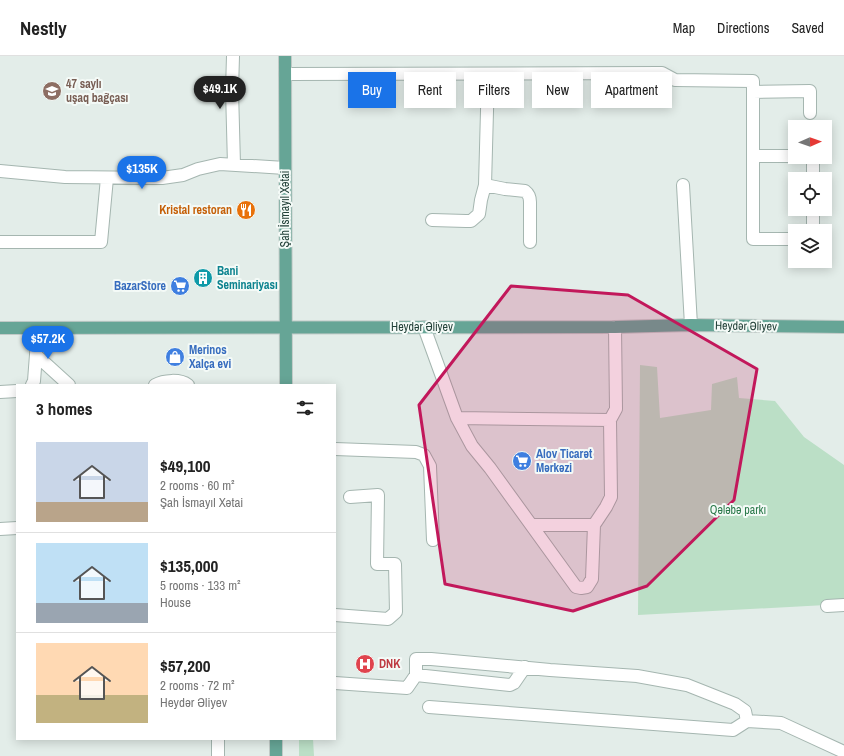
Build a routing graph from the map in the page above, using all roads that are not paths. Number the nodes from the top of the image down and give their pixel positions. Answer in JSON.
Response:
{"nodes":[{"id":1,"x":233,"y":56,"type":"edge"},
{"id":2,"x":285,"y":56,"type":"edge"},
{"id":3,"x":285,"y":74,"type":"junction"},
{"id":4,"x":464,"y":74,"type":"edge"},
{"id":5,"x":524,"y":74,"type":"edge"},
{"id":6,"x":753,"y":92,"type":"junction"},
{"id":7,"x":487,"y":108,"type":"edge"},
{"id":8,"x":810,"y":113,"type":"dead end"},
{"id":9,"x":753,"y":156,"type":"junction"},
{"id":10,"x":788,"y":156,"type":"edge"},
{"id":11,"x":234,"y":165,"type":"junction"},
{"id":12,"x":285,"y":168,"type":"junction"},
{"id":13,"x":0,"y":171,"type":"edge"},
{"id":14,"x":107,"y":178,"type":"junction"},
{"id":15,"x":485,"y":185,"type":"junction"},
{"id":16,"x":683,"y":185,"type":"dead end"},
{"id":17,"x":432,"y":220,"type":"dead end"},
{"id":18,"x":788,"y":240,"type":"edge"},
{"id":19,"x":0,"y":242,"type":"edge"},
{"id":20,"x":530,"y":242,"type":"dead end"},
{"id":21,"x":691,"y":325,"type":"junction"},
{"id":22,"x":286,"y":327,"type":"junction"},
{"id":23,"x":424,"y":327,"type":"junction"},
{"id":24,"x":615,"y":327,"type":"junction"},
{"id":25,"x":844,"y":327,"type":"edge"},
{"id":26,"x":0,"y":328,"type":"edge"},
{"id":27,"x":38,"y":328,"type":"junction"},
{"id":28,"x":36,"y":355,"type":"junction"},
{"id":29,"x":33,"y":384,"type":"edge"},
{"id":30,"x":67,"y":384,"type":"edge"},
{"id":31,"x":158,"y":384,"type":"edge"},
{"id":32,"x":186,"y":384,"type":"edge"},
{"id":33,"x":286,"y":384,"type":"edge"},
{"id":34,"x":16,"y":391,"type":"edge"},
{"id":35,"x":0,"y":392,"type":"edge"},
{"id":36,"x":457,"y":418,"type":"junction"},
{"id":37,"x":610,"y":420,"type":"junction"},
{"id":38,"x":336,"y":449,"type":"edge"},
{"id":39,"x":350,"y":497,"type":"dead end"},
{"id":40,"x":532,"y":525,"type":"junction"},
{"id":41,"x":594,"y":525,"type":"junction"},
{"id":42,"x":16,"y":528,"type":"edge"},
{"id":43,"x":0,"y":529,"type":"edge"},
{"id":44,"x":433,"y":540,"type":"dead end"},
{"id":45,"x":827,"y":606,"type":"dead end"},
{"id":46,"x":844,"y":606,"type":"edge"},
{"id":47,"x":336,"y":615,"type":"edge"},
{"id":48,"x":525,"y":668,"type":"junction"},
{"id":49,"x":416,"y":675,"type":"junction"},
{"id":50,"x":336,"y":684,"type":"edge"},
{"id":51,"x":429,"y":707,"type":"dead end"},
{"id":52,"x":747,"y":721,"type":"junction"},
{"id":53,"x":218,"y":740,"type":"edge"},
{"id":54,"x":276,"y":740,"type":"edge"},
{"id":55,"x":844,"y":752,"type":"edge"},
{"id":56,"x":218,"y":756,"type":"edge"},
{"id":57,"x":276,"y":756,"type":"edge"}],
"edges":[{"from":1,"to":11,"type":"street"},
{"from":2,"to":3,"type":"main road","name":"Şah İsmayıl Xətai"},
{"from":3,"to":4,"type":"street"},
{"from":3,"to":12,"type":"main road","name":"Şah İsmayıl Xətai"},
{"from":5,"to":6,"type":"street"},
{"from":6,"to":8,"type":"street"},
{"from":6,"to":9,"type":"street"},
{"from":7,"to":15,"type":"street"},
{"from":9,"to":10,"type":"street"},
{"from":9,"to":18,"type":"street"},
{"from":11,"to":12,"type":"street"},
{"from":11,"to":14,"type":"street"},
{"from":12,"to":22,"type":"main road","name":"Şah İsmayıl Xətai"},
{"from":13,"to":14,"type":"street"},
{"from":14,"to":19,"type":"street"},
{"from":15,"to":17,"type":"street"},
{"from":15,"to":20,"type":"street"},
{"from":16,"to":21,"type":"street"},
{"from":21,"to":24,"type":"main road","name":"Heydər Əliyev"},
{"from":21,"to":25,"type":"main road","name":"Heydər Əliyev"},
{"from":22,"to":23,"type":"main road","name":"Heydər Əliyev"},
{"from":22,"to":27,"type":"main road","name":"Heydər Əliyev"},
{"from":22,"to":33,"type":"main road","name":"Şah İsmayıl Xətai"},
{"from":23,"to":24,"type":"main road","name":"Heydər Əliyev"},
{"from":23,"to":36,"type":"street"},
{"from":24,"to":37,"type":"street"},
{"from":26,"to":27,"type":"main road","name":"Heydər Əliyev"},
{"from":27,"to":28,"type":"street"},
{"from":28,"to":29,"type":"street"},
{"from":28,"to":30,"type":"street"},
{"from":31,"to":32,"type":"street"},
{"from":34,"to":35,"type":"street"},
{"from":36,"to":37,"type":"street"},
{"from":36,"to":40,"type":"street"},
{"from":37,"to":41,"type":"street"},
{"from":38,"to":44,"type":"street"},
{"from":39,"to":47,"type":"street"},
{"from":40,"to":41,"type":"street"},
{"from":40,"to":41,"type":"street"},
{"from":42,"to":43,"type":"street"},
{"from":45,"to":46,"type":"street"},
{"from":48,"to":49,"type":"street"},
{"from":48,"to":49,"type":"street"},
{"from":48,"to":52,"type":"street"},
{"from":49,"to":50,"type":"street"},
{"from":51,"to":52,"type":"street"},
{"from":52,"to":55,"type":"street"},
{"from":53,"to":56,"type":"street"},
{"from":54,"to":57,"type":"main road"}]}
